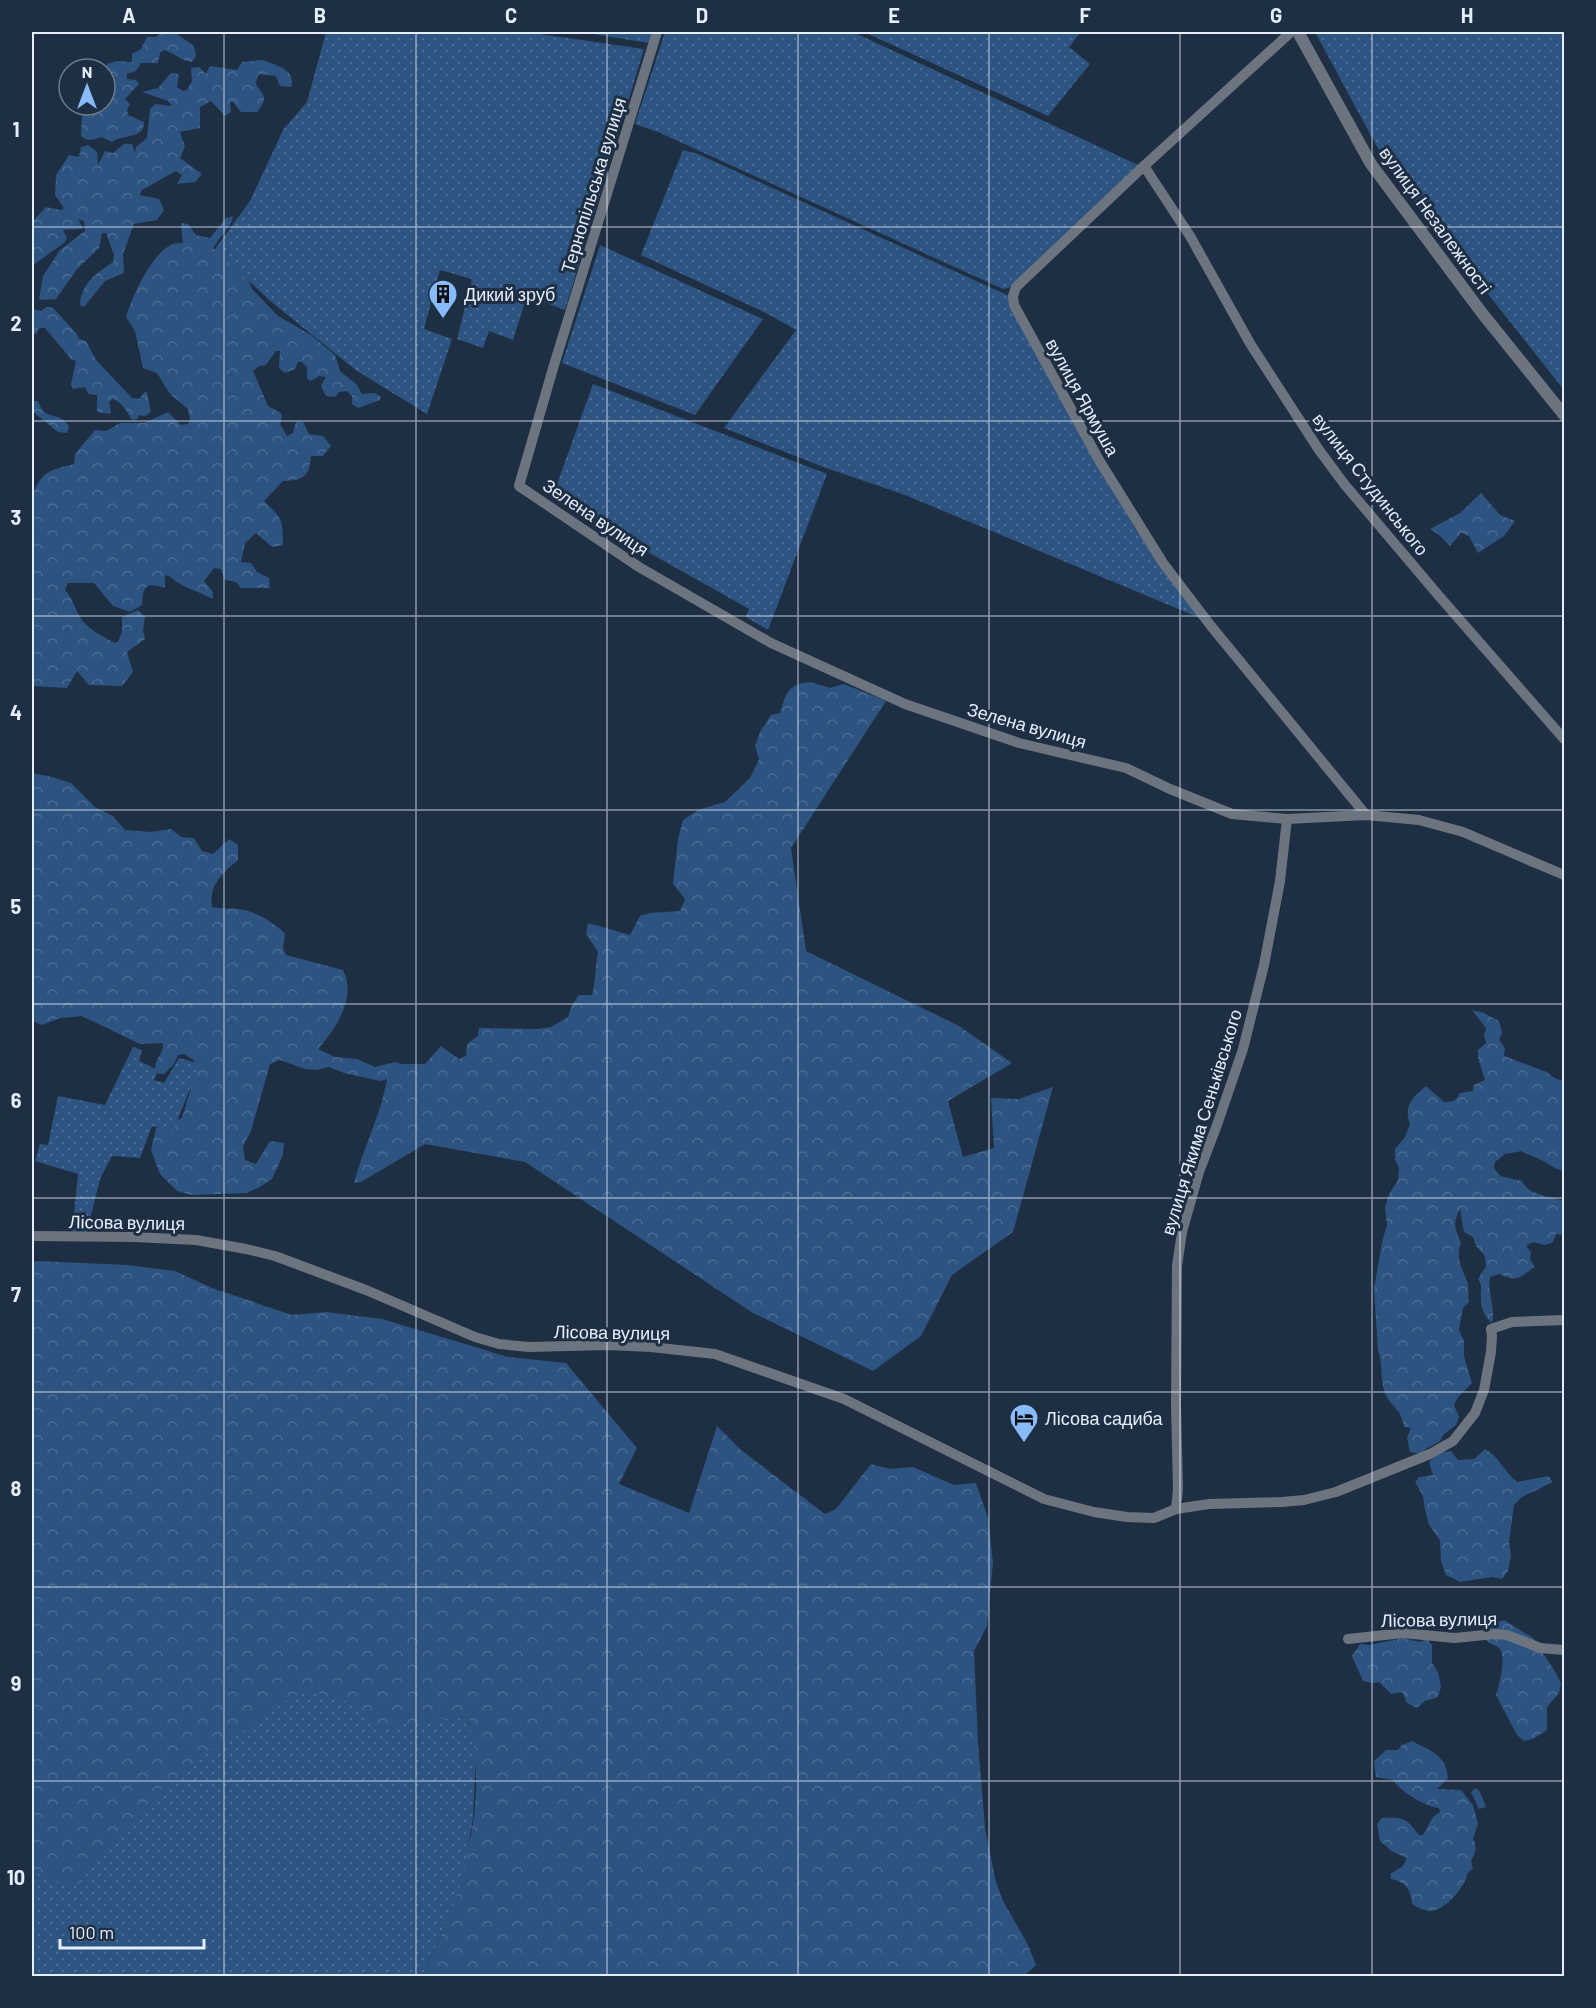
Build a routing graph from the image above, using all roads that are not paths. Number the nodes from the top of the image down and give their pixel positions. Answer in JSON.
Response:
{"nodes":[{"id":1,"x":657,"y":32,"type":"edge"},
{"id":2,"x":1291,"y":32,"type":"edge"},
{"id":3,"x":1298,"y":32,"type":"edge"},
{"id":4,"x":1144,"y":166,"type":"junction"},
{"id":5,"x":1564,"y":415,"type":"edge"},
{"id":6,"x":519,"y":486,"type":"joint"},
{"id":7,"x":1564,"y":739,"type":"edge"},
{"id":8,"x":1366,"y":815,"type":"junction"},
{"id":9,"x":1287,"y":819,"type":"junction"},
{"id":10,"x":1564,"y":875,"type":"edge"},
{"id":11,"x":32,"y":1236,"type":"edge"},
{"id":12,"x":1564,"y":1320,"type":"edge"},
{"id":13,"x":1176,"y":1509,"type":"junction"},
{"id":14,"x":1348,"y":1639,"type":"dead end"},
{"id":15,"x":1564,"y":1650,"type":"edge"}],
"edges":[{"from":1,"to":6,"type":"street","name":"Тернопільська вулиця"},
{"from":2,"to":4,"type":"street","name":"вулиця Ярмуша"},
{"from":3,"to":5,"type":"street","name":"вулиця Незалежності"},
{"from":4,"to":7,"type":"street","name":"вулиця Студинського"},
{"from":4,"to":8,"type":"street","name":"вулиця Ярмуша"},
{"from":6,"to":9,"type":"street","name":"Зелена вулиця"},
{"from":8,"to":9,"type":"street","name":"Зелена вулиця"},
{"from":8,"to":10,"type":"street","name":"Зелена вулиця"},
{"from":9,"to":13,"type":"street","name":"вулиця Якима Сеньківського"},
{"from":11,"to":13,"type":"street","name":"Лісова вулиця"},
{"from":12,"to":13,"type":"street","name":"Лісова вулиця"},
{"from":14,"to":15,"type":"street","name":"Лісова вулиця"}]}
